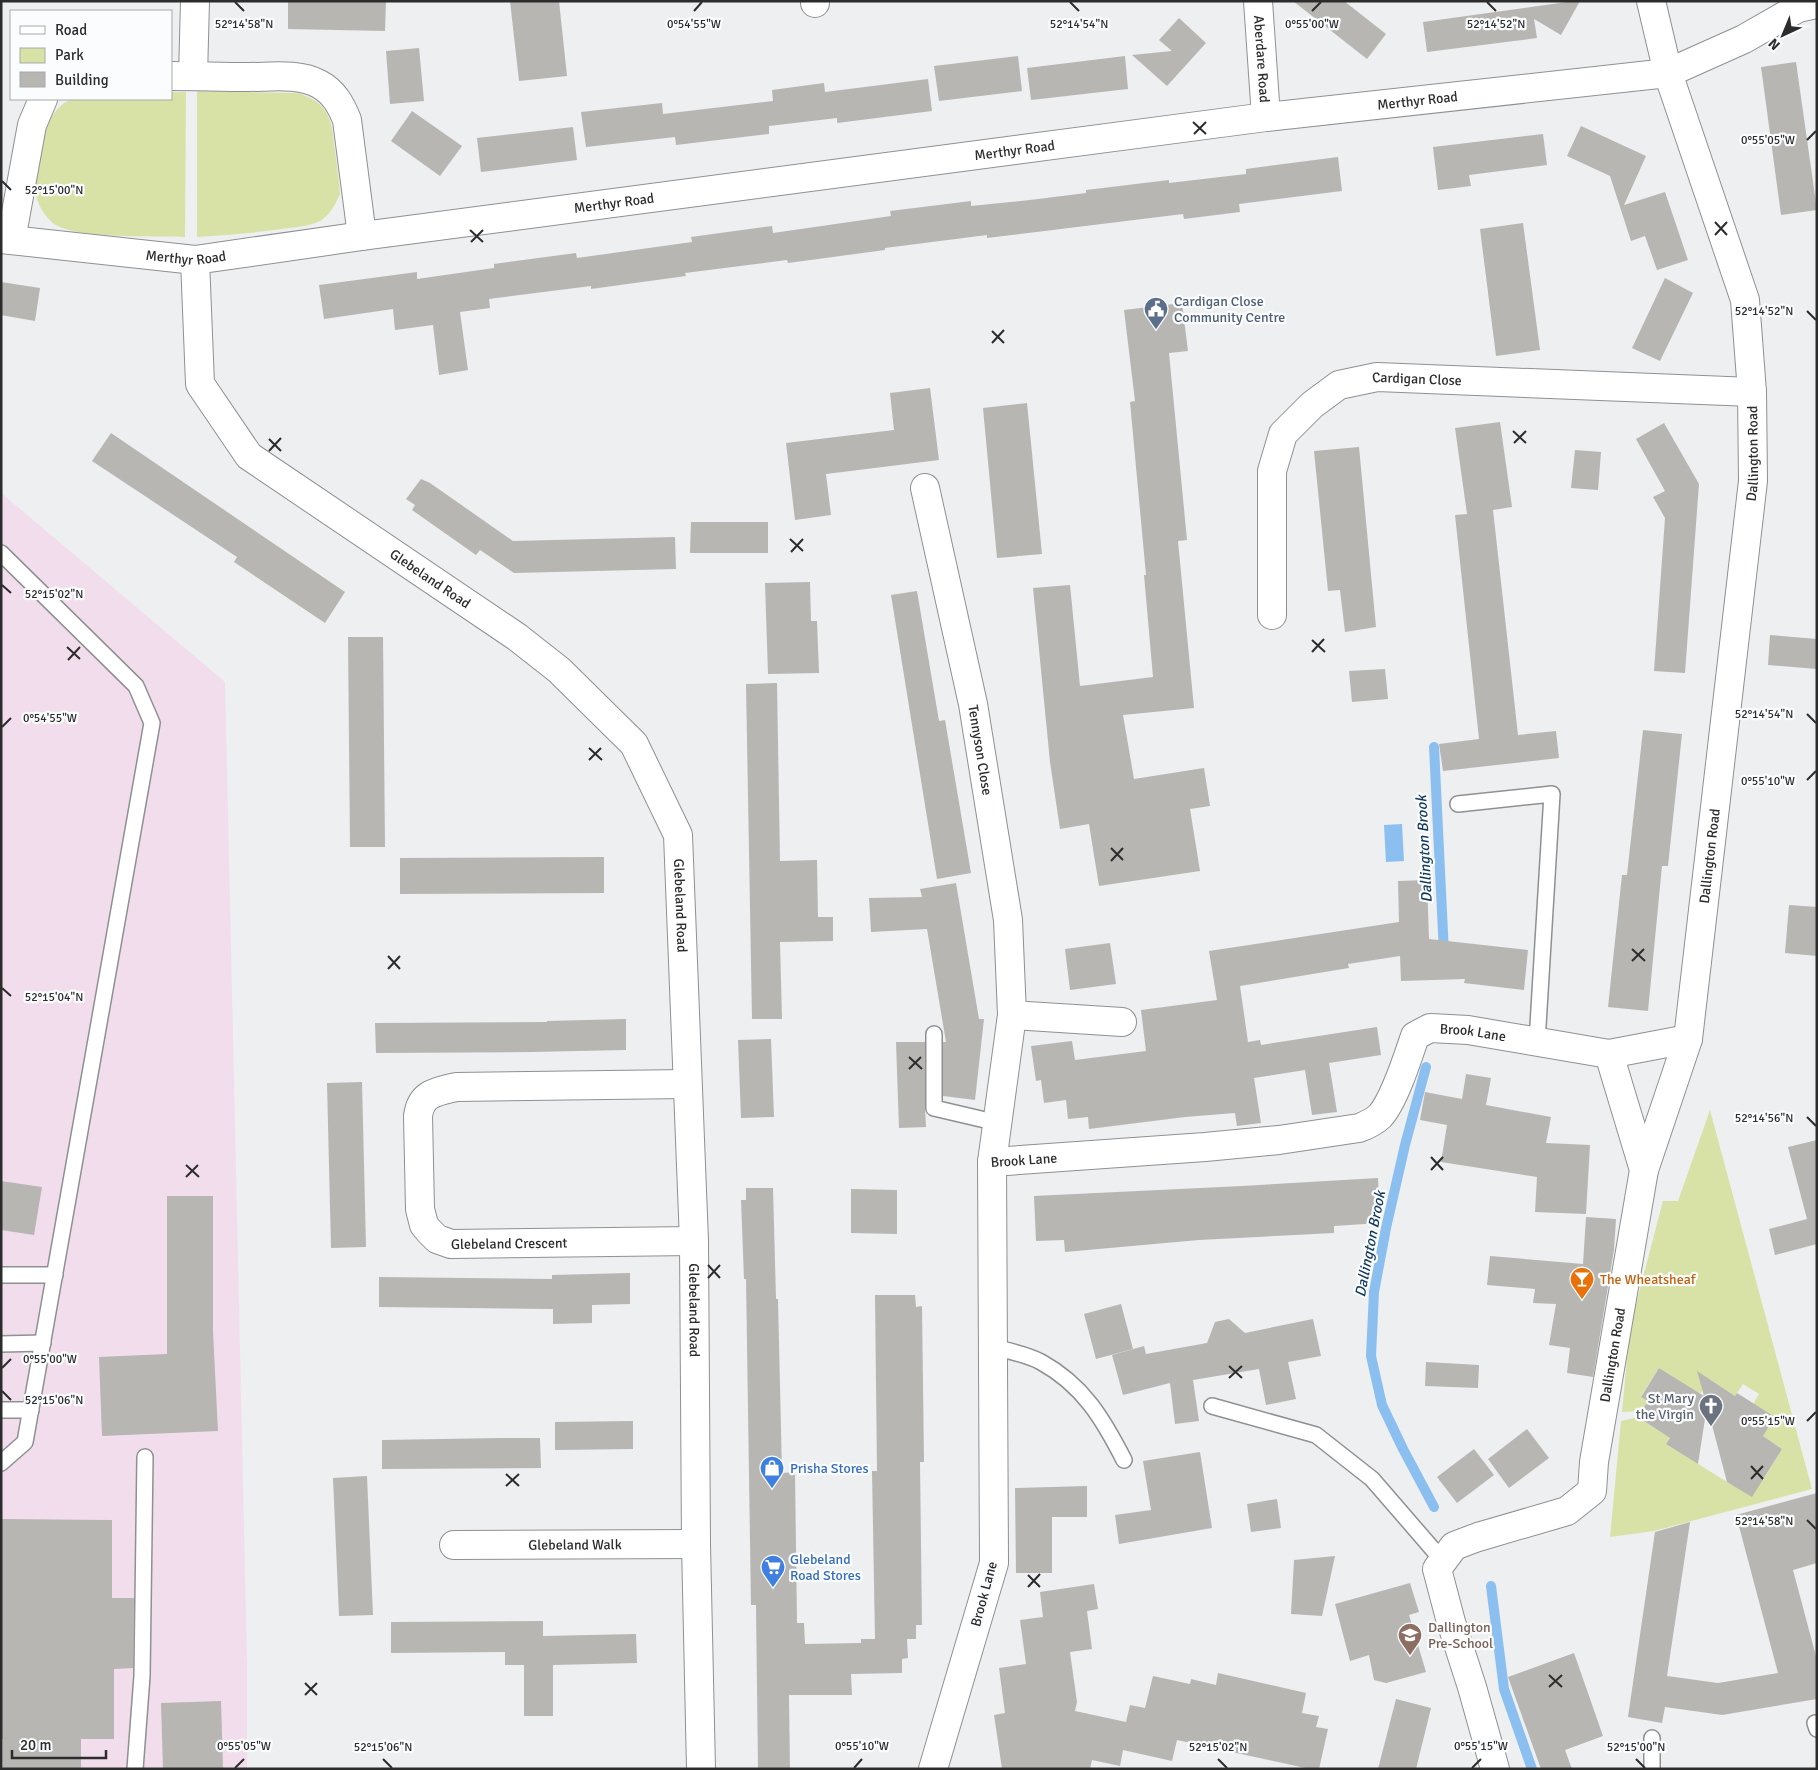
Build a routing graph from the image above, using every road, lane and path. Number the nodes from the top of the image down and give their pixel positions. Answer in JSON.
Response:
{"nodes":[{"id":1,"x":194,"y":1,"type":"edge"},
{"id":2,"x":1258,"y":1,"type":"edge"},
{"id":3,"x":1651,"y":1,"type":"edge"},
{"id":4,"x":1817,"y":4,"type":"edge"},
{"id":5,"x":1668,"y":73,"type":"junction"},
{"id":6,"x":182,"y":76,"type":"edge"},
{"id":7,"x":43,"y":100,"type":"edge"},
{"id":8,"x":1266,"y":117,"type":"junction"},
{"id":9,"x":362,"y":236,"type":"junction"},
{"id":10,"x":6,"y":239,"type":"edge"},
{"id":11,"x":195,"y":260,"type":"junction"},
{"id":12,"x":1752,"y":392,"type":"junction"},
{"id":13,"x":925,"y":488,"type":"dead end"},
{"id":14,"x":1,"y":554,"type":"edge"},
{"id":15,"x":1272,"y":615,"type":"dead end"},
{"id":16,"x":1458,"y":804,"type":"dead end"},
{"id":17,"x":1012,"y":1015,"type":"junction"},
{"id":18,"x":1122,"y":1022,"type":"dead end"},
{"id":19,"x":934,"y":1034,"type":"dead end"},
{"id":20,"x":1688,"y":1039,"type":"junction"},
{"id":21,"x":1536,"y":1042,"type":"junction"},
{"id":22,"x":1609,"y":1054,"type":"junction"},
{"id":23,"x":687,"y":1084,"type":"junction"},
{"id":24,"x":998,"y":1123,"type":"junction"},
{"id":25,"x":992,"y":1162,"type":"junction"},
{"id":26,"x":1644,"y":1170,"type":"junction"},
{"id":27,"x":694,"y":1241,"type":"junction"},
{"id":28,"x":1,"y":1275,"type":"edge"},
{"id":29,"x":54,"y":1275,"type":"junction"},
{"id":30,"x":42,"y":1343,"type":"junction"},
{"id":31,"x":1,"y":1344,"type":"edge"},
{"id":32,"x":993,"y":1347,"type":"junction"},
{"id":33,"x":1212,"y":1406,"type":"dead end"},
{"id":34,"x":1,"y":1410,"type":"edge"},
{"id":35,"x":31,"y":1410,"type":"junction"},
{"id":36,"x":145,"y":1457,"type":"dead end"},
{"id":37,"x":1124,"y":1460,"type":"dead end"},
{"id":38,"x":1,"y":1463,"type":"edge"},
{"id":39,"x":696,"y":1544,"type":"junction"},
{"id":40,"x":454,"y":1545,"type":"dead end"},
{"id":41,"x":1448,"y":1553,"type":"junction"},
{"id":42,"x":1652,"y":1738,"type":"dead end"},
{"id":43,"x":135,"y":1769,"type":"edge"},
{"id":44,"x":701,"y":1769,"type":"edge"},
{"id":45,"x":933,"y":1769,"type":"edge"},
{"id":46,"x":1495,"y":1769,"type":"edge"},
{"id":47,"x":1652,"y":1769,"type":"edge"}],
"edges":[{"from":1,"to":6,"type":"street"},
{"from":2,"to":8,"type":"street","name":"Aberdare Road"},
{"from":3,"to":5,"type":"street","name":"Dallington Road"},
{"from":4,"to":5,"type":"street"},
{"from":5,"to":8,"type":"street","name":"Merthyr Road"},
{"from":5,"to":12,"type":"street","name":"Dallington Road"},
{"from":6,"to":9,"type":"street"},
{"from":7,"to":10,"type":"street","name":"Merthyr Road"},
{"from":8,"to":9,"type":"street","name":"Merthyr Road"},
{"from":9,"to":11,"type":"street","name":"Merthyr Road"},
{"from":10,"to":11,"type":"street","name":"Merthyr Road"},
{"from":11,"to":23,"type":"street","name":"Glebeland Road"},
{"from":12,"to":15,"type":"street","name":"Cardigan Close"},
{"from":12,"to":20,"type":"street","name":"Dallington Road"},
{"from":13,"to":17,"type":"street","name":"Tennyson Close"},
{"from":14,"to":29,"type":"lane"},
{"from":16,"to":21,"type":"lane"},
{"from":17,"to":18,"type":"street"},
{"from":17,"to":24,"type":"street","name":"Tennyson Close"},
{"from":19,"to":24,"type":"lane"},
{"from":20,"to":22,"type":"street","name":"Brook Lane"},
{"from":20,"to":26,"type":"street","name":"Dallington Road"},
{"from":21,"to":22,"type":"street","name":"Brook Lane"},
{"from":21,"to":25,"type":"street","name":"Brook Lane"},
{"from":22,"to":26,"type":"street"},
{"from":23,"to":27,"type":"street","name":"Glebeland Road"},
{"from":23,"to":27,"type":"street","name":"Glebeland Crescent"},
{"from":24,"to":25,"type":"street","name":"Tennyson Close"},
{"from":25,"to":32,"type":"street","name":"Brook Lane"},
{"from":26,"to":41,"type":"street","name":"Dallington Road"},
{"from":27,"to":39,"type":"street","name":"Glebeland Road"},
{"from":28,"to":29,"type":"lane"},
{"from":29,"to":30,"type":"lane"},
{"from":30,"to":31,"type":"lane"},
{"from":30,"to":35,"type":"lane"},
{"from":32,"to":37,"type":"lane"},
{"from":32,"to":45,"type":"street","name":"Brook Lane"},
{"from":33,"to":41,"type":"lane"},
{"from":34,"to":35,"type":"lane"},
{"from":35,"to":38,"type":"lane"},
{"from":36,"to":43,"type":"lane"},
{"from":39,"to":40,"type":"street","name":"Glebeland Walk"},
{"from":39,"to":44,"type":"street","name":"Glebeland Road"},
{"from":41,"to":46,"type":"street"},
{"from":42,"to":47,"type":"lane"}]}
